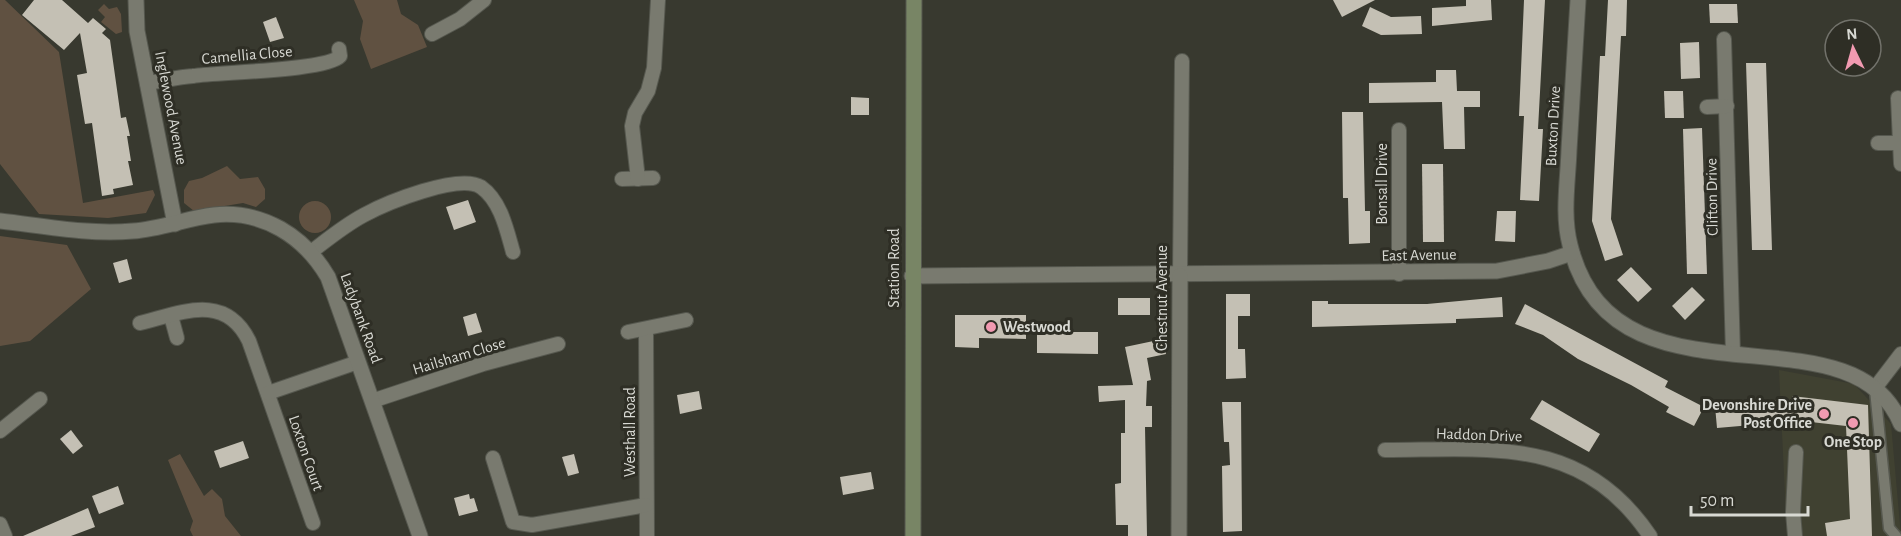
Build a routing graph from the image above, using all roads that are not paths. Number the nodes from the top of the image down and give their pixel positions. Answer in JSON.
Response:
{"nodes":[{"id":1,"x":136,"y":0,"type":"edge"},
{"id":2,"x":484,"y":0,"type":"edge"},
{"id":3,"x":658,"y":0,"type":"edge"},
{"id":4,"x":914,"y":0,"type":"edge"},
{"id":5,"x":1578,"y":0,"type":"edge"},
{"id":6,"x":432,"y":34,"type":"dead end"},
{"id":7,"x":1724,"y":39,"type":"dead end"},
{"id":8,"x":339,"y":49,"type":"dead end"},
{"id":9,"x":1182,"y":60,"type":"dead end"},
{"id":10,"x":147,"y":83,"type":"junction"},
{"id":11,"x":1898,"y":98,"type":"dead end"},
{"id":12,"x":1727,"y":106,"type":"junction"},
{"id":13,"x":1707,"y":107,"type":"dead end"},
{"id":14,"x":1399,"y":130,"type":"dead end"},
{"id":15,"x":1878,"y":143,"type":"dead end"},
{"id":16,"x":1900,"y":143,"type":"edge"},
{"id":17,"x":1901,"y":164,"type":"edge"},
{"id":18,"x":653,"y":178,"type":"dead end"},
{"id":19,"x":622,"y":179,"type":"dead end"},
{"id":20,"x":638,"y":179,"type":"junction"},
{"id":21,"x":0,"y":221,"type":"edge"},
{"id":22,"x":175,"y":224,"type":"junction"},
{"id":23,"x":311,"y":252,"type":"junction"},
{"id":24,"x":513,"y":252,"type":"dead end"},
{"id":25,"x":1572,"y":253,"type":"junction"},
{"id":26,"x":1399,"y":274,"type":"junction"},
{"id":27,"x":912,"y":276,"type":"junction"},
{"id":28,"x":1180,"y":276,"type":"junction"},
{"id":29,"x":171,"y":316,"type":"junction"},
{"id":30,"x":686,"y":320,"type":"dead end"},
{"id":31,"x":140,"y":323,"type":"dead end"},
{"id":32,"x":646,"y":329,"type":"junction"},
{"id":33,"x":627,"y":332,"type":"dead end"},
{"id":34,"x":177,"y":338,"type":"dead end"},
{"id":35,"x":558,"y":344,"type":"dead end"},
{"id":36,"x":1733,"y":354,"type":"junction"},
{"id":37,"x":1901,"y":354,"type":"edge"},
{"id":38,"x":358,"y":362,"type":"junction"},
{"id":39,"x":1875,"y":388,"type":"junction"},
{"id":40,"x":268,"y":393,"type":"junction"},
{"id":41,"x":40,"y":399,"type":"dead end"},
{"id":42,"x":372,"y":401,"type":"junction"},
{"id":43,"x":1901,"y":424,"type":"edge"},
{"id":44,"x":0,"y":431,"type":"edge"},
{"id":45,"x":1385,"y":450,"type":"dead end"},
{"id":46,"x":1796,"y":452,"type":"dead end"},
{"id":47,"x":493,"y":458,"type":"dead end"},
{"id":48,"x":646,"y":505,"type":"junction"},
{"id":49,"x":0,"y":524,"type":"edge"},
{"id":50,"x":313,"y":524,"type":"dead end"},
{"id":51,"x":5,"y":536,"type":"edge"},
{"id":52,"x":420,"y":536,"type":"edge"},
{"id":53,"x":647,"y":536,"type":"edge"},
{"id":54,"x":913,"y":536,"type":"edge"},
{"id":55,"x":1179,"y":536,"type":"edge"},
{"id":56,"x":1650,"y":536,"type":"edge"},
{"id":57,"x":1795,"y":536,"type":"edge"},
{"id":58,"x":1896,"y":536,"type":"edge"}],
"edges":[{"from":1,"to":10,"type":"street","name":"Inglewood Avenue"},
{"from":2,"to":6,"type":"street"},
{"from":3,"to":20,"type":"street"},
{"from":4,"to":27,"type":"main road","name":"Station Road"},
{"from":5,"to":25,"type":"street","name":"Buxton Drive"},
{"from":7,"to":12,"type":"street","name":"Clifton Drive"},
{"from":8,"to":10,"type":"street","name":"Camellia Close"},
{"from":9,"to":28,"type":"street","name":"Chestnut Avenue"},
{"from":10,"to":22,"type":"street","name":"Inglewood Avenue"},
{"from":11,"to":16,"type":"street"},
{"from":12,"to":13,"type":"street"},
{"from":12,"to":36,"type":"street","name":"Clifton Drive"},
{"from":14,"to":26,"type":"street","name":"Bonsall Drive"},
{"from":15,"to":16,"type":"street"},
{"from":16,"to":17,"type":"street"},
{"from":18,"to":20,"type":"street"},
{"from":19,"to":20,"type":"street"},
{"from":21,"to":22,"type":"street","name":"Ladybank Road"},
{"from":22,"to":23,"type":"street","name":"Ladybank Road"},
{"from":23,"to":24,"type":"street"},
{"from":23,"to":38,"type":"street","name":"Ladybank Road"},
{"from":25,"to":26,"type":"street","name":"East Avenue"},
{"from":25,"to":36,"type":"street"},
{"from":26,"to":28,"type":"street","name":"East Avenue"},
{"from":27,"to":28,"type":"street","name":"East Avenue"},
{"from":27,"to":54,"type":"main road","name":"Station Road"},
{"from":28,"to":55,"type":"street","name":"Chestnut Avenue"},
{"from":29,"to":31,"type":"street","name":"Loxton Court"},
{"from":29,"to":34,"type":"street"},
{"from":29,"to":40,"type":"street","name":"Loxton Court"},
{"from":30,"to":32,"type":"street"},
{"from":32,"to":33,"type":"street"},
{"from":32,"to":48,"type":"street","name":"Westhall Road"},
{"from":35,"to":42,"type":"street","name":"Hailsham Close"},
{"from":36,"to":39,"type":"street"},
{"from":37,"to":39,"type":"street"},
{"from":38,"to":40,"type":"street"},
{"from":38,"to":42,"type":"street","name":"Ladybank Road"},
{"from":39,"to":43,"type":"street"},
{"from":39,"to":58,"type":"street"},
{"from":40,"to":50,"type":"street","name":"Loxton Court"},
{"from":41,"to":44,"type":"street"},
{"from":42,"to":52,"type":"street","name":"Ladybank Road"},
{"from":45,"to":56,"type":"street","name":"Haddon Drive"},
{"from":46,"to":57,"type":"street"},
{"from":47,"to":48,"type":"street"},
{"from":48,"to":53,"type":"street","name":"Westhall Road"},
{"from":49,"to":51,"type":"street"}]}
